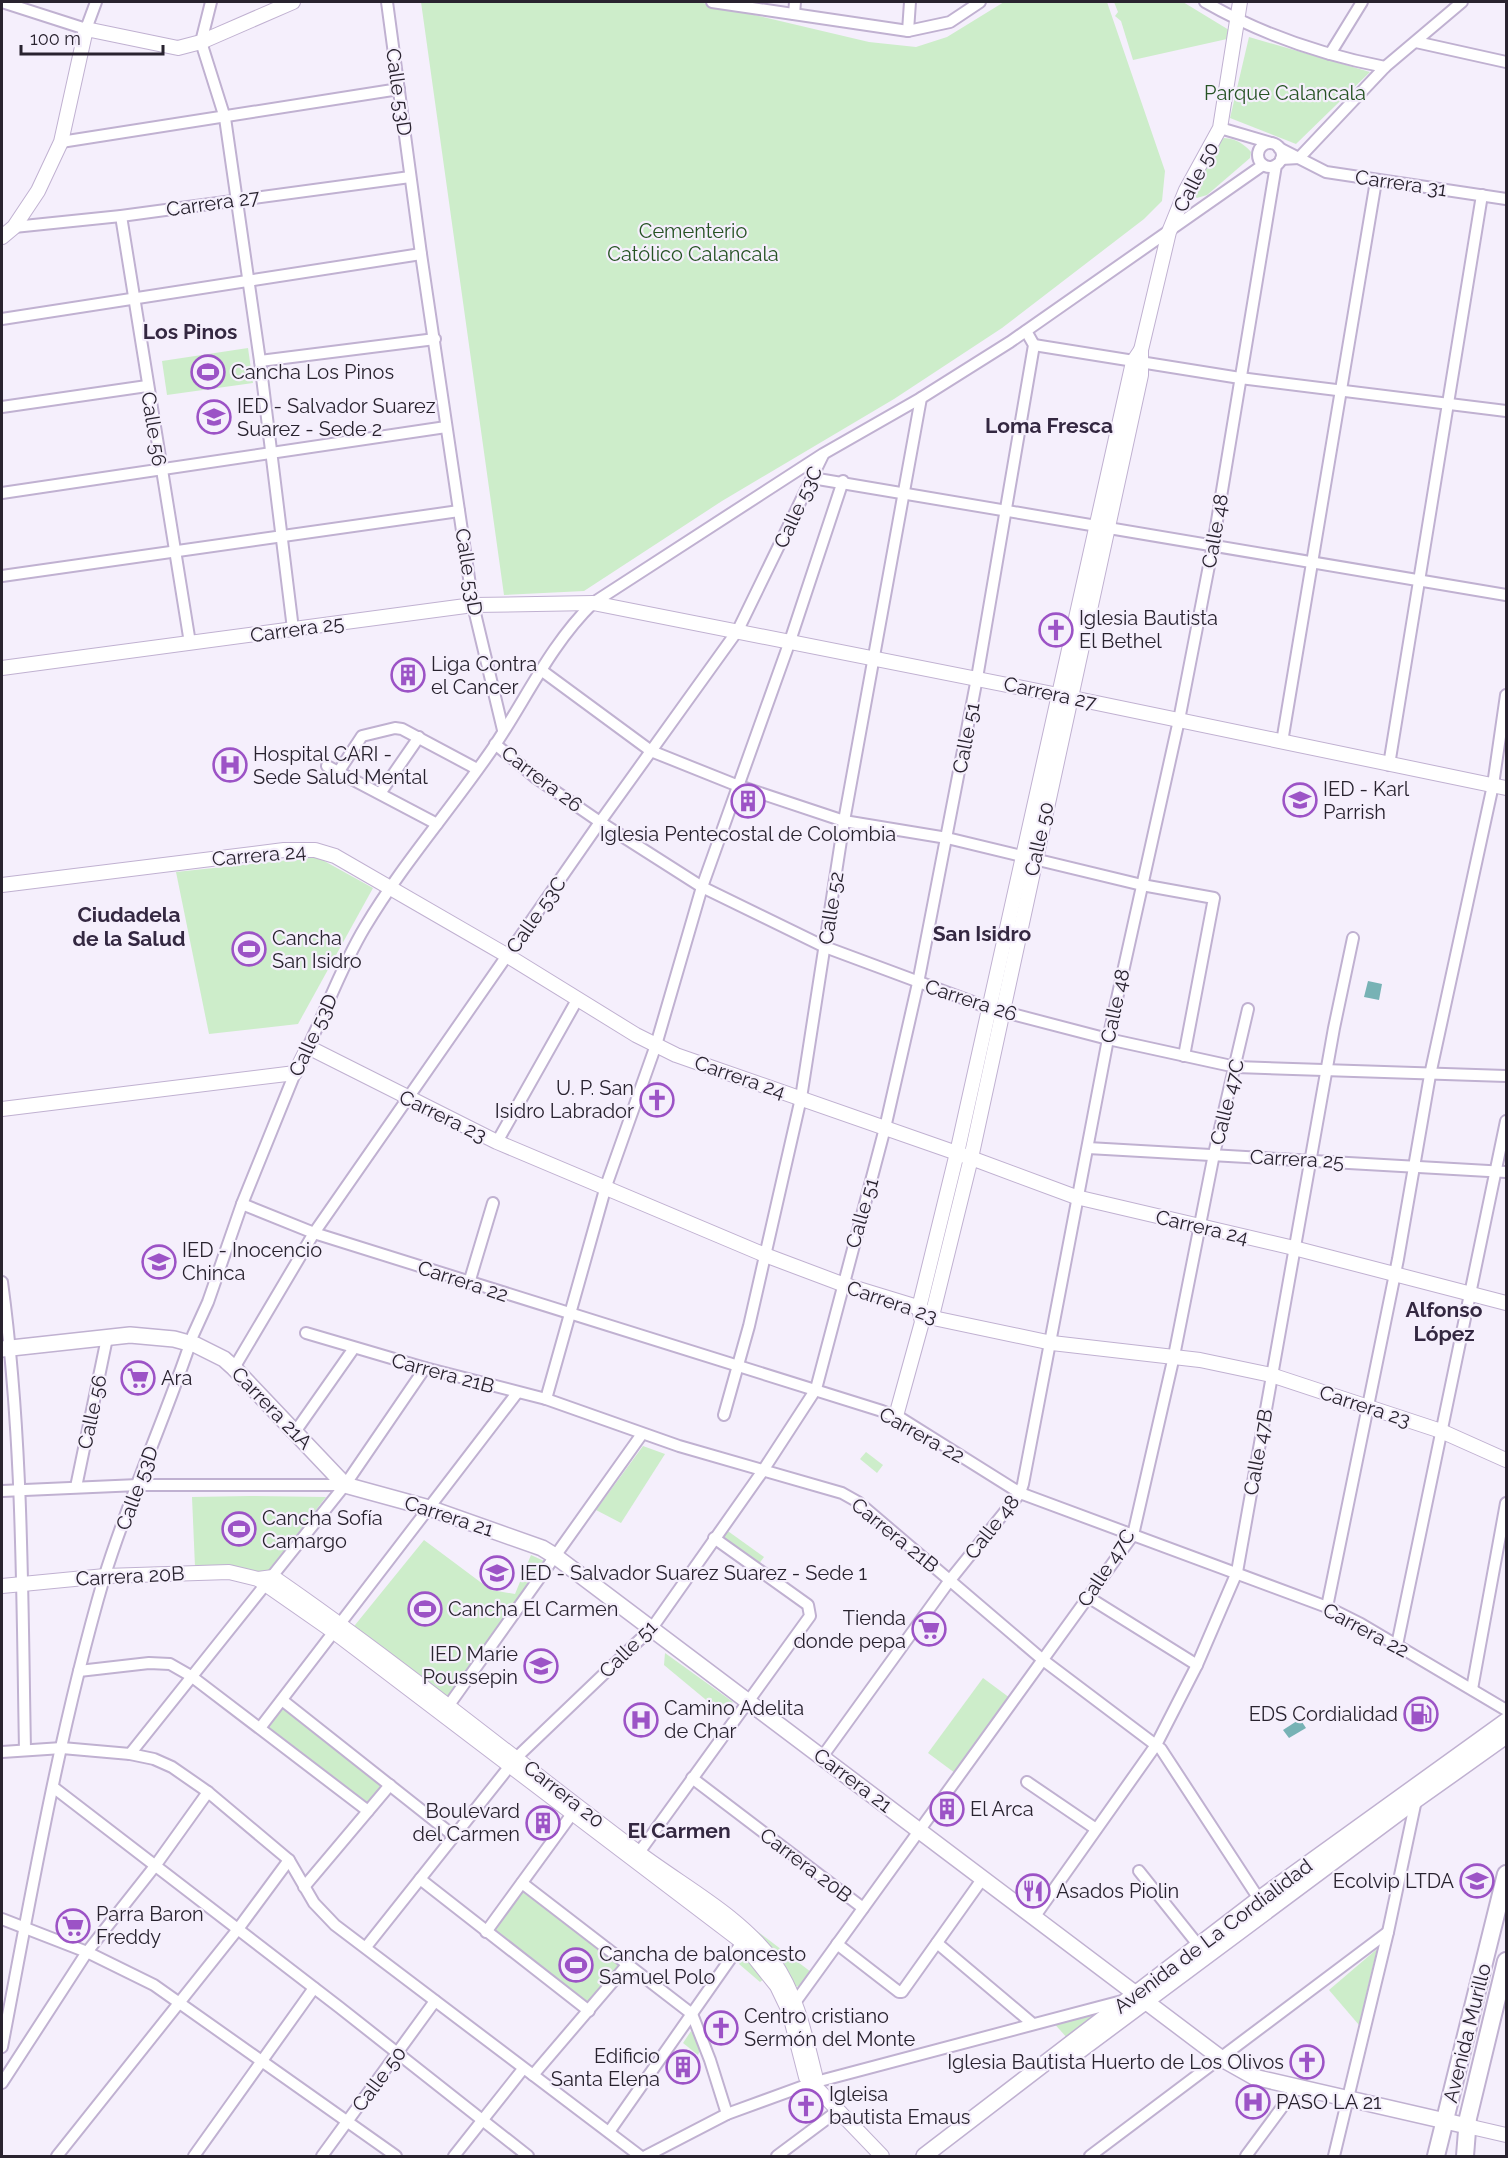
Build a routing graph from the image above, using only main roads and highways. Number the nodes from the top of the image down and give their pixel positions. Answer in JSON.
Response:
{"nodes":[{"id":1,"x":6,"y":1348,"type":"edge"},
{"id":2,"x":345,"y":1485,"type":"joint"},
{"id":3,"x":1506,"y":1721,"type":"edge"},
{"id":4,"x":1506,"y":1736,"type":"edge"},
{"id":5,"x":1506,"y":1874,"type":"edge"},
{"id":6,"x":1506,"y":1961,"type":"edge"},
{"id":7,"x":1138,"y":1998,"type":"junction"},
{"id":8,"x":1444,"y":2121,"type":"junction"},
{"id":9,"x":1467,"y":2126,"type":"junction"},
{"id":10,"x":924,"y":2157,"type":"edge"},
{"id":11,"x":939,"y":2157,"type":"edge"},
{"id":12,"x":1436,"y":2157,"type":"edge"},
{"id":13,"x":1465,"y":2157,"type":"edge"}],
"edges":[{"from":1,"to":2,"type":"main road","name":"Carrera 21A"},
{"from":2,"to":7,"type":"main road","name":"Carrera 21"},
{"from":3,"to":7,"type":"main road","name":"Avenida de La Cordialidad"},
{"from":4,"to":7,"type":"main road","name":"Avenida de La Cordialidad"},
{"from":5,"to":8,"type":"main road","name":"Avenida Murillo"},
{"from":6,"to":9,"type":"main road","name":"Avenida Murillo"},
{"from":7,"to":8,"type":"main road","name":"Carrera 21"},
{"from":7,"to":10,"type":"main road","name":"Avenida de La Cordialidad"},
{"from":7,"to":11,"type":"main road","name":"Avenida de La Cordialidad"},
{"from":8,"to":9,"type":"main road","name":"Carrera 21"},
{"from":8,"to":12,"type":"main road","name":"Avenida Murillo"},
{"from":9,"to":13,"type":"main road","name":"Avenida Murillo"}]}
